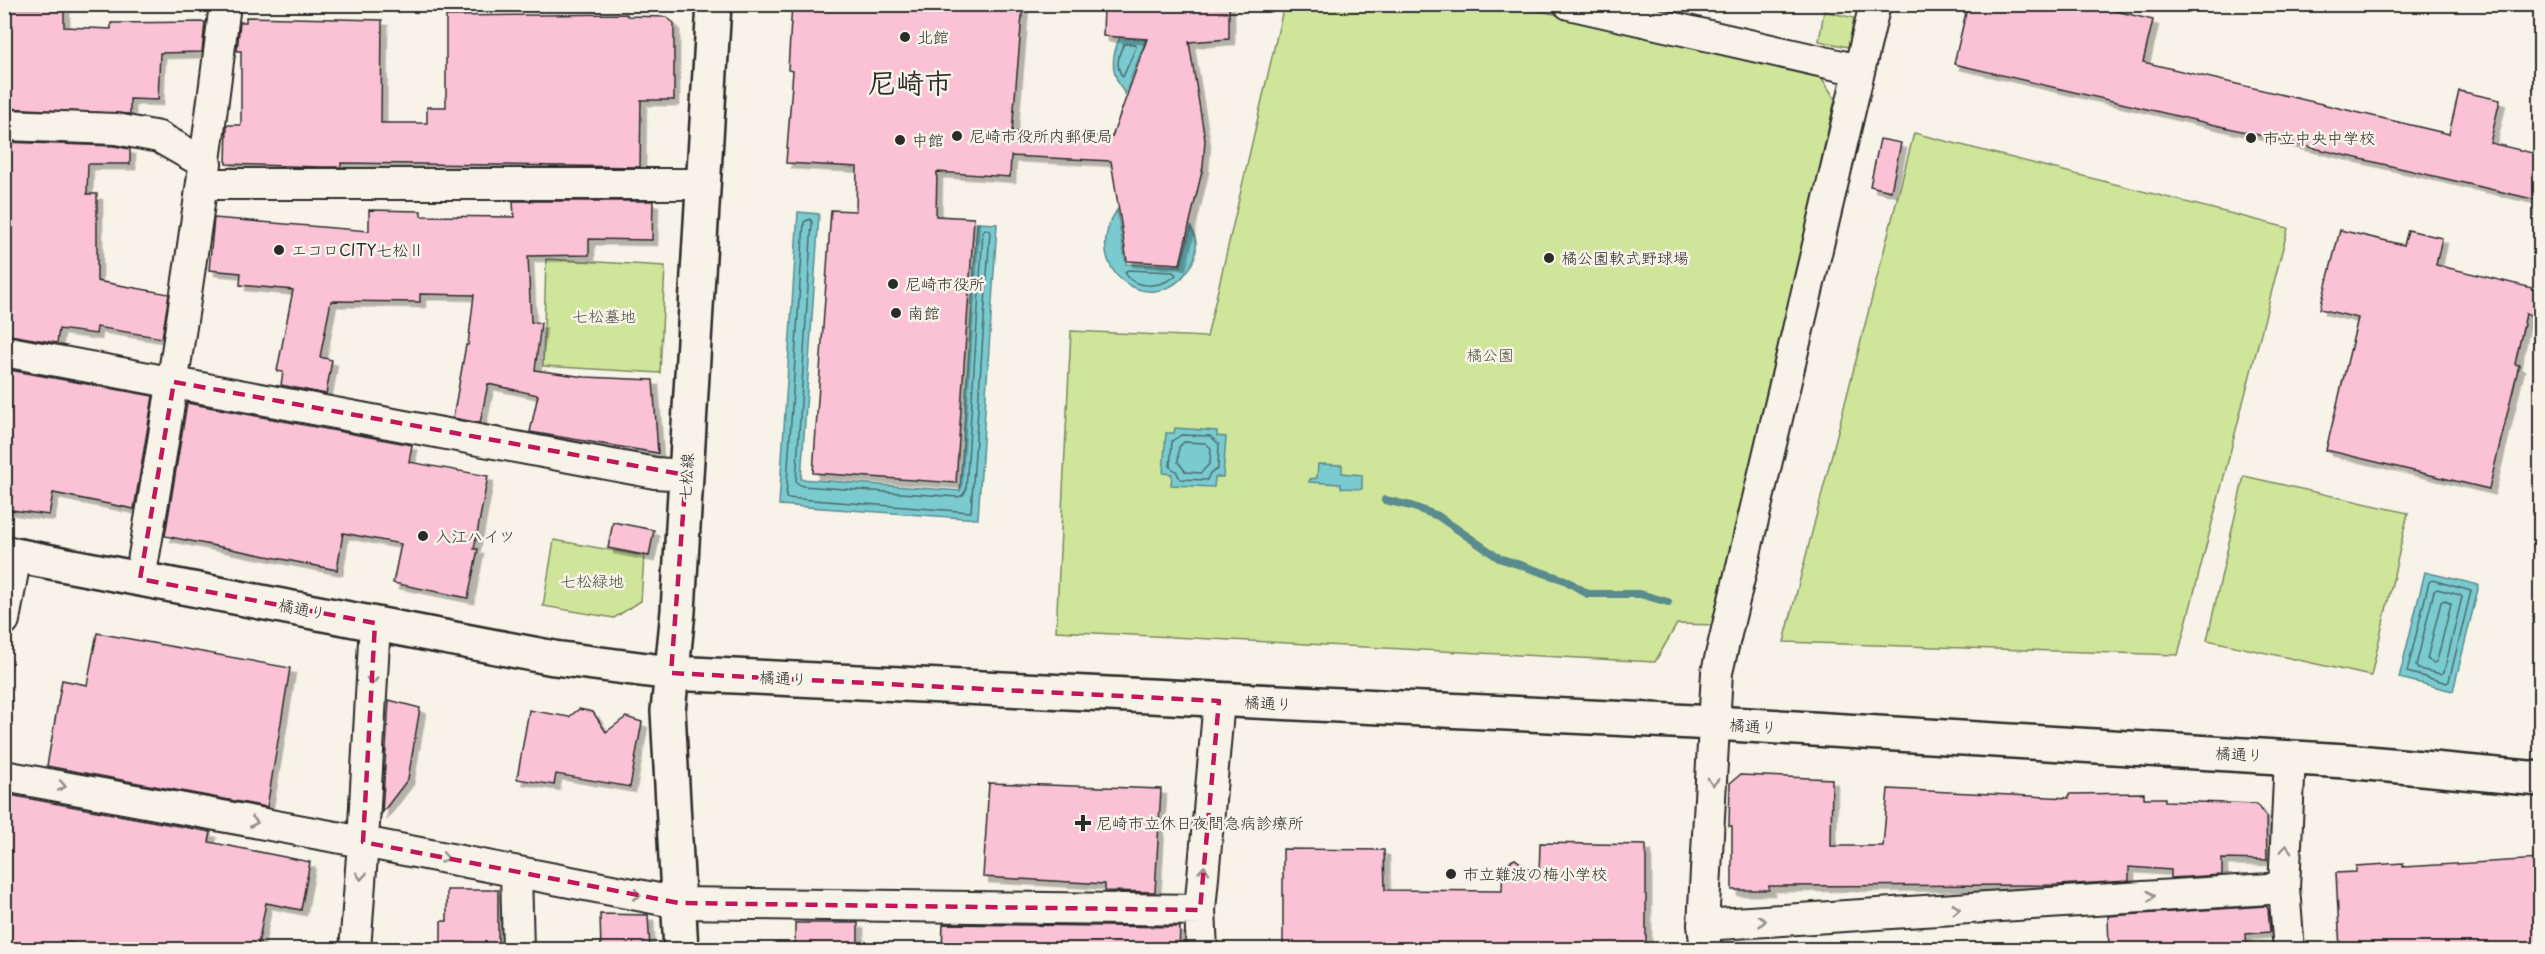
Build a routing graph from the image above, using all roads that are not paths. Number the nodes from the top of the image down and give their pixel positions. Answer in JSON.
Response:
{"nodes":[{"id":1,"x":225,"y":4,"type":"edge"},
{"id":2,"x":714,"y":4,"type":"edge"},
{"id":3,"x":1569,"y":4,"type":"edge"},
{"id":4,"x":1875,"y":4,"type":"edge"},
{"id":5,"x":1859,"y":70,"type":"junction"},
{"id":6,"x":4,"y":126,"type":"edge"},
{"id":7,"x":205,"y":174,"type":"junction"},
{"id":8,"x":702,"y":183,"type":"junction"},
{"id":9,"x":4,"y":351,"type":"edge"},
{"id":10,"x":174,"y":382,"type":"junction"},
{"id":11,"x":686,"y":475,"type":"junction"},
{"id":12,"x":10,"y":554,"type":"edge"},
{"id":13,"x":140,"y":579,"type":"junction"},
{"id":14,"x":4,"y":620,"type":"edge"},
{"id":15,"x":375,"y":623,"type":"junction"},
{"id":16,"x":671,"y":673,"type":"junction"},
{"id":17,"x":1219,"y":701,"type":"junction"},
{"id":18,"x":1714,"y":723,"type":"junction"},
{"id":19,"x":2290,"y":757,"type":"junction"},
{"id":20,"x":4,"y":776,"type":"edge"},
{"id":21,"x":2541,"y":779,"type":"edge"},
{"id":22,"x":363,"y":842,"type":"junction"},
{"id":23,"x":516,"y":872,"type":"junction"},
{"id":24,"x":2284,"y":888,"type":"junction"},
{"id":25,"x":679,"y":903,"type":"junction"},
{"id":26,"x":1200,"y":910,"type":"junction"},
{"id":27,"x":1705,"y":937,"type":"edge"},
{"id":28,"x":355,"y":950,"type":"edge"},
{"id":29,"x":518,"y":950,"type":"edge"},
{"id":30,"x":681,"y":950,"type":"edge"},
{"id":31,"x":1202,"y":950,"type":"edge"},
{"id":32,"x":2289,"y":950,"type":"edge"}],
"edges":[{"from":1,"to":7,"type":"street"},
{"from":2,"to":8,"type":"street","name":"七松線"},
{"from":3,"to":5,"type":"street"},
{"from":4,"to":5,"type":"street"},
{"from":5,"to":18,"type":"street"},
{"from":6,"to":7,"type":"street"},
{"from":7,"to":8,"type":"street"},
{"from":7,"to":10,"type":"street"},
{"from":8,"to":11,"type":"street","name":"七松線"},
{"from":9,"to":10,"type":"street"},
{"from":10,"to":11,"type":"street"},
{"from":10,"to":13,"type":"street"},
{"from":11,"to":16,"type":"street","name":"七松線"},
{"from":12,"to":13,"type":"street","name":"橘通り"},
{"from":12,"to":14,"type":"street"},
{"from":13,"to":15,"type":"street","name":"橘通り"},
{"from":15,"to":16,"type":"street","name":"橘通り"},
{"from":15,"to":22,"type":"street","one_way":true},
{"from":16,"to":17,"type":"street","name":"橘通り"},
{"from":16,"to":25,"type":"street","name":"七松線"},
{"from":17,"to":18,"type":"street","name":"橘通り"},
{"from":26,"to":17,"type":"street","one_way":true},
{"from":18,"to":19,"type":"street","name":"橘通り"},
{"from":18,"to":27,"type":"street","one_way":true},
{"from":19,"to":21,"type":"street","name":"橘通り"},
{"from":24,"to":19,"type":"street","one_way":true},
{"from":20,"to":22,"type":"street","one_way":true},
{"from":22,"to":23,"type":"street","one_way":true},
{"from":22,"to":28,"type":"street","one_way":true},
{"from":23,"to":25,"type":"street","one_way":true},
{"from":23,"to":29,"type":"street"},
{"from":27,"to":24,"type":"street","one_way":true},
{"from":24,"to":32,"type":"street"},
{"from":25,"to":26,"type":"street"},
{"from":25,"to":30,"type":"street","name":"七松線"},
{"from":26,"to":31,"type":"street"}]}
